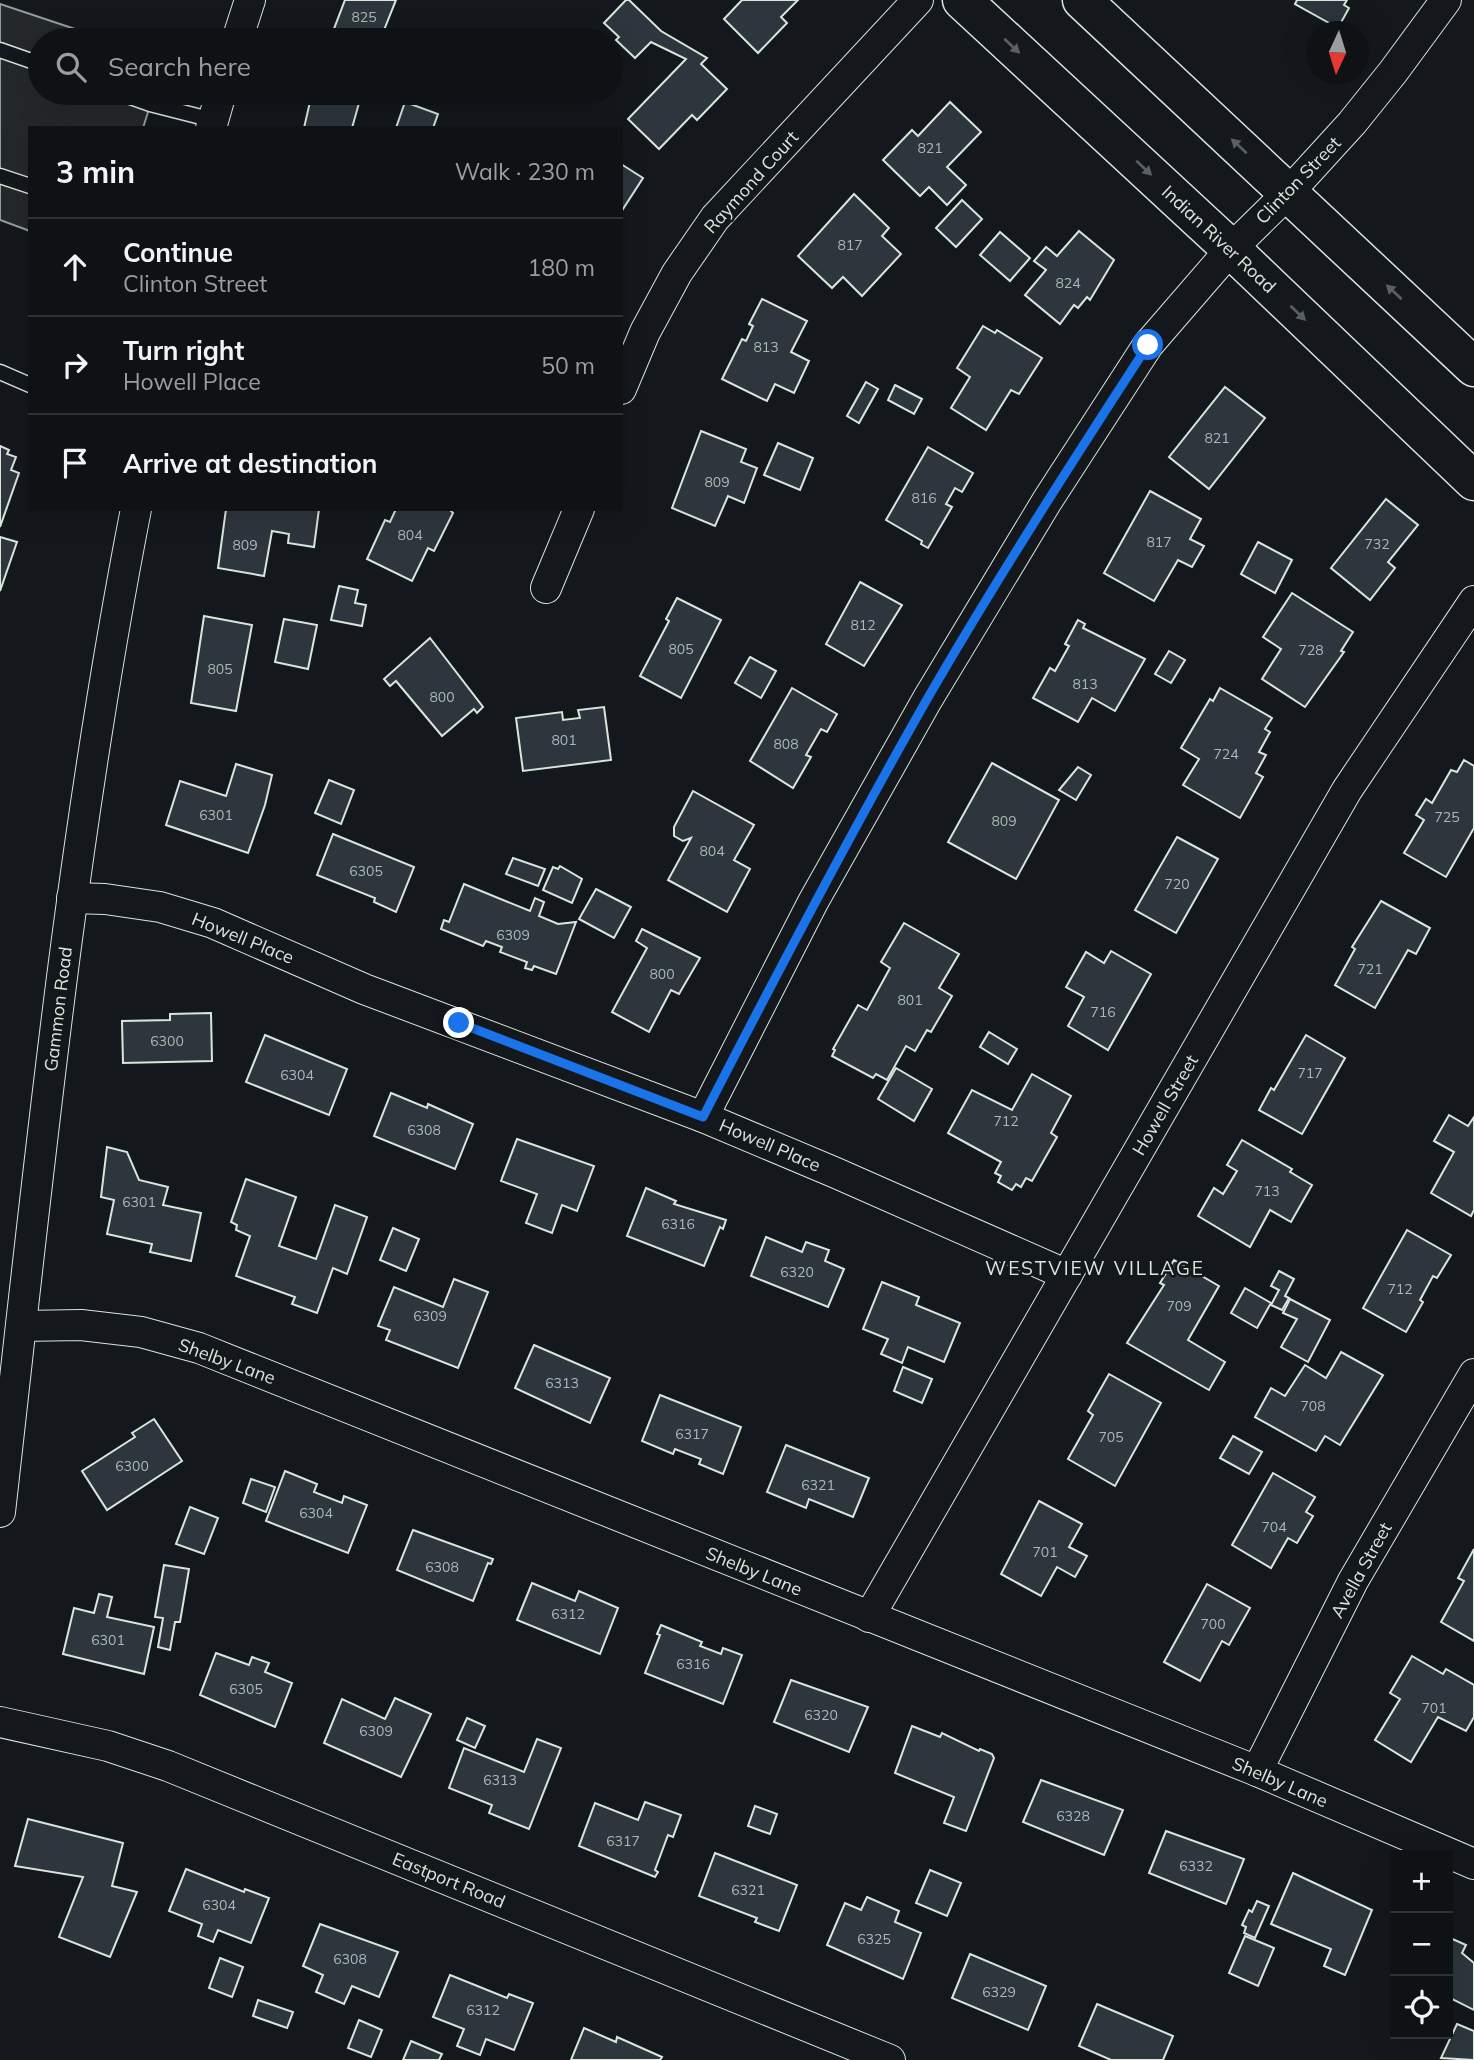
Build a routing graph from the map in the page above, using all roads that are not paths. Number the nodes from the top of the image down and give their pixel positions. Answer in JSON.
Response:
{"nodes":[{"id":1,"x":250,"y":0,"type":"edge"},
{"id":2,"x":918,"y":0,"type":"edge"},
{"id":3,"x":962,"y":0,"type":"edge"},
{"id":4,"x":1082,"y":0,"type":"edge"},
{"id":5,"x":1446,"y":0,"type":"edge"},
{"id":6,"x":241,"y":28,"type":"edge"},
{"id":7,"x":0,"y":50,"type":"edge"},
{"id":8,"x":28,"y":60,"type":"edge"},
{"id":9,"x":157,"y":105,"type":"edge"},
{"id":10,"x":215,"y":113,"type":"edge"},
{"id":11,"x":0,"y":176,"type":"edge"},
{"id":12,"x":28,"y":185,"type":"edge"},
{"id":13,"x":1289,"y":192,"type":"junction"},
{"id":14,"x":1231,"y":249,"type":"junction"},
{"id":15,"x":1474,"y":367,"type":"edge"},
{"id":16,"x":0,"y":372,"type":"edge"},
{"id":17,"x":28,"y":384,"type":"edge"},
{"id":18,"x":623,"y":384,"type":"edge"},
{"id":19,"x":1474,"y":481,"type":"edge"},
{"id":20,"x":136,"y":511,"type":"edge"},
{"id":21,"x":578,"y":511,"type":"edge"},
{"id":22,"x":545,"y":588,"type":"dead end"},
{"id":23,"x":1474,"y":601,"type":"edge"},
{"id":24,"x":72,"y":898,"type":"junction"},
{"id":25,"x":703,"y":1117,"type":"junction"},
{"id":26,"x":1067,"y":1275,"type":"junction"},
{"id":27,"x":21,"y":1326,"type":"junction"},
{"id":28,"x":1474,"y":1374,"type":"edge"},
{"id":29,"x":0,"y":1512,"type":"edge"},
{"id":30,"x":869,"y":1618,"type":"junction"},
{"id":31,"x":0,"y":1722,"type":"edge"},
{"id":32,"x":1257,"y":1772,"type":"junction"},
{"id":33,"x":1474,"y":1864,"type":"edge"},
{"id":34,"x":890,"y":2060,"type":"edge"}],
"edges":[{"from":1,"to":6,"type":"street"},
{"from":2,"to":18,"type":"street","name":"Raymond Court"},
{"from":3,"to":14,"type":"main road","name":"Indian River Road","one_way":true},
{"from":13,"to":4,"type":"main road","one_way":true},
{"from":5,"to":13,"type":"street","name":"Clinton Street"},
{"from":7,"to":8,"type":"lane"},
{"from":9,"to":10,"type":"lane"},
{"from":11,"to":12,"type":"lane"},
{"from":13,"to":14,"type":"street","name":"Clinton Street"},
{"from":15,"to":13,"type":"main road","one_way":true},
{"from":14,"to":19,"type":"main road","name":"Indian River Road","one_way":true},
{"from":14,"to":25,"type":"street","name":"Clinton Street"},
{"from":16,"to":17,"type":"lane"},
{"from":20,"to":24,"type":"street","name":"Gammon Road"},
{"from":21,"to":22,"type":"street"},
{"from":23,"to":26,"type":"street","name":"Howell Street"},
{"from":24,"to":25,"type":"street","name":"Howell Place"},
{"from":24,"to":27,"type":"street","name":"Gammon Road"},
{"from":25,"to":26,"type":"street","name":"Howell Place"},
{"from":26,"to":30,"type":"street","name":"Howell Street"},
{"from":27,"to":29,"type":"street","name":"Gammon Road"},
{"from":27,"to":30,"type":"street","name":"Shelby Lane"},
{"from":28,"to":32,"type":"street","name":"Avella Street"},
{"from":30,"to":32,"type":"street","name":"Shelby Lane"},
{"from":31,"to":34,"type":"street","name":"Eastport Road"},
{"from":32,"to":33,"type":"street","name":"Shelby Lane"}]}
